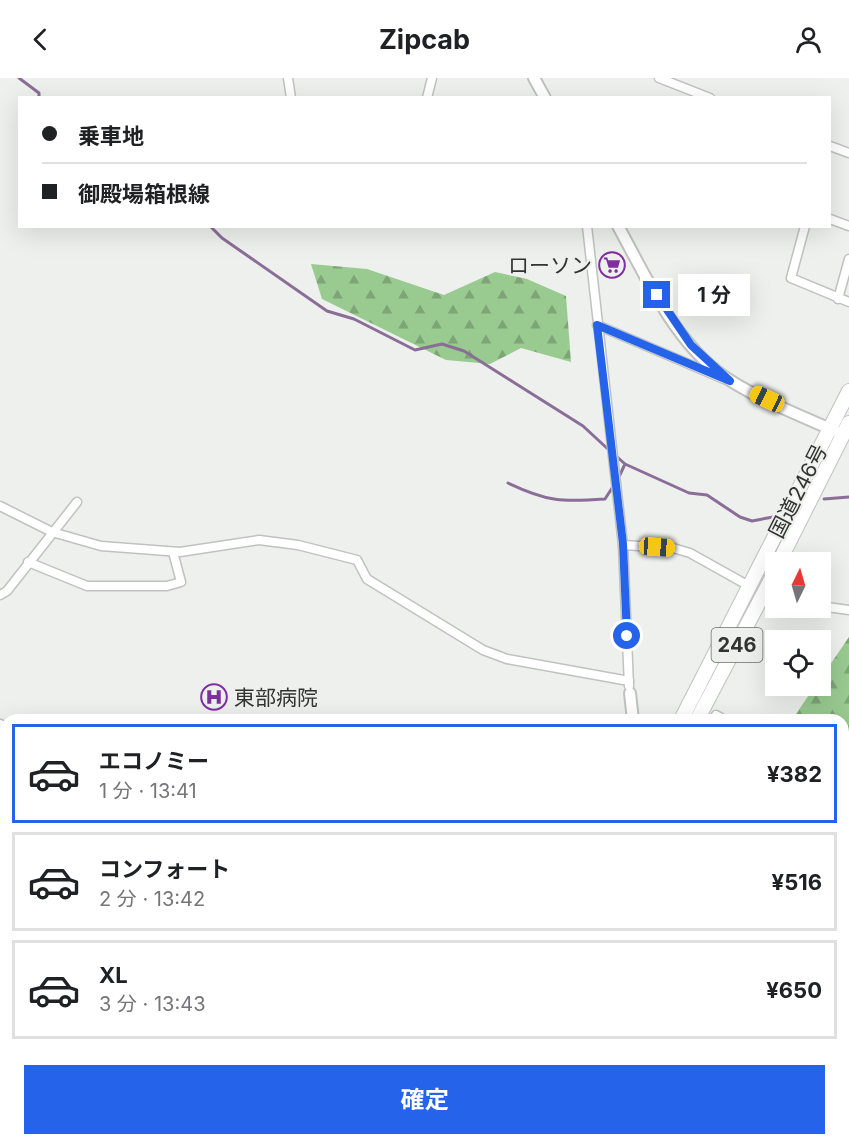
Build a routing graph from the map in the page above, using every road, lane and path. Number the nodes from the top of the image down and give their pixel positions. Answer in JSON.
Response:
{"nodes":[{"id":1,"x":288,"y":78,"type":"edge"},
{"id":2,"x":432,"y":78,"type":"edge"},
{"id":3,"x":534,"y":78,"type":"edge"},
{"id":4,"x":661,"y":78,"type":"edge"},
{"id":5,"x":291,"y":96,"type":"edge"},
{"id":6,"x":428,"y":96,"type":"edge"},
{"id":7,"x":543,"y":96,"type":"edge"},
{"id":8,"x":705,"y":96,"type":"edge"},
{"id":9,"x":831,"y":146,"type":"edge"},
{"id":10,"x":849,"y":153,"type":"edge"},
{"id":11,"x":831,"y":219,"type":"edge"},
{"id":12,"x":849,"y":226,"type":"edge"},
{"id":13,"x":587,"y":228,"type":"edge"},
{"id":14,"x":619,"y":228,"type":"edge"},
{"id":15,"x":804,"y":228,"type":"edge"},
{"id":16,"x":849,"y":259,"type":"edge"},
{"id":17,"x":838,"y":298,"type":"junction"},
{"id":18,"x":849,"y":302,"type":"edge"},
{"id":19,"x":597,"y":325,"type":"junction"},
{"id":20,"x":730,"y":381,"type":"junction"},
{"id":21,"x":849,"y":391,"type":"edge"},
{"id":22,"x":830,"y":429,"type":"junction"},
{"id":23,"x":847,"y":432,"type":"edge"},
{"id":24,"x":76,"y":502,"type":"dead end"},
{"id":25,"x":0,"y":506,"type":"edge"},
{"id":26,"x":52,"y":532,"type":"junction"},
{"id":27,"x":623,"y":544,"type":"junction"},
{"id":28,"x":173,"y":552,"type":"junction"},
{"id":29,"x":784,"y":552,"type":"edge"},
{"id":30,"x":28,"y":562,"type":"junction"},
{"id":31,"x":748,"y":586,"type":"junction"},
{"id":32,"x":0,"y":595,"type":"edge"},
{"id":33,"x":765,"y":603,"type":"edge"},
{"id":34,"x":831,"y":608,"type":"edge"},
{"id":35,"x":849,"y":610,"type":"edge"},
{"id":36,"x":629,"y":687,"type":"junction"},
{"id":37,"x":632,"y":714,"type":"edge"},
{"id":38,"x":684,"y":714,"type":"edge"},
{"id":39,"x":701,"y":714,"type":"edge"}],
"edges":[{"from":1,"to":5,"type":"street"},
{"from":2,"to":6,"type":"street"},
{"from":3,"to":7,"type":"main road"},
{"from":4,"to":8,"type":"street"},
{"from":9,"to":10,"type":"street"},
{"from":11,"to":12,"type":"street"},
{"from":13,"to":19,"type":"street"},
{"from":14,"to":20,"type":"main road"},
{"from":15,"to":17,"type":"street"},
{"from":16,"to":17,"type":"street"},
{"from":17,"to":18,"type":"street"},
{"from":19,"to":20,"type":"street"},
{"from":19,"to":27,"type":"street"},
{"from":20,"to":22,"type":"main road"},
{"from":21,"to":22,"type":"highway","name":"国道246号","number":"246"},
{"from":22,"to":23,"type":"main road"},
{"from":22,"to":31,"type":"highway","name":"国道246号","number":"246"},
{"from":23,"to":29,"type":"highway","name":"国道246号"},
{"from":24,"to":26,"type":"street"},
{"from":25,"to":26,"type":"street"},
{"from":26,"to":28,"type":"street"},
{"from":26,"to":30,"type":"street"},
{"from":27,"to":31,"type":"street"},
{"from":27,"to":36,"type":"street"},
{"from":28,"to":30,"type":"street"},
{"from":28,"to":36,"type":"street"},
{"from":30,"to":32,"type":"street"},
{"from":31,"to":38,"type":"highway","name":"国道246号","number":"246"},
{"from":33,"to":39,"type":"highway","name":"国道246号","number":"246"},
{"from":34,"to":35,"type":"street"},
{"from":36,"to":37,"type":"main road"}]}
